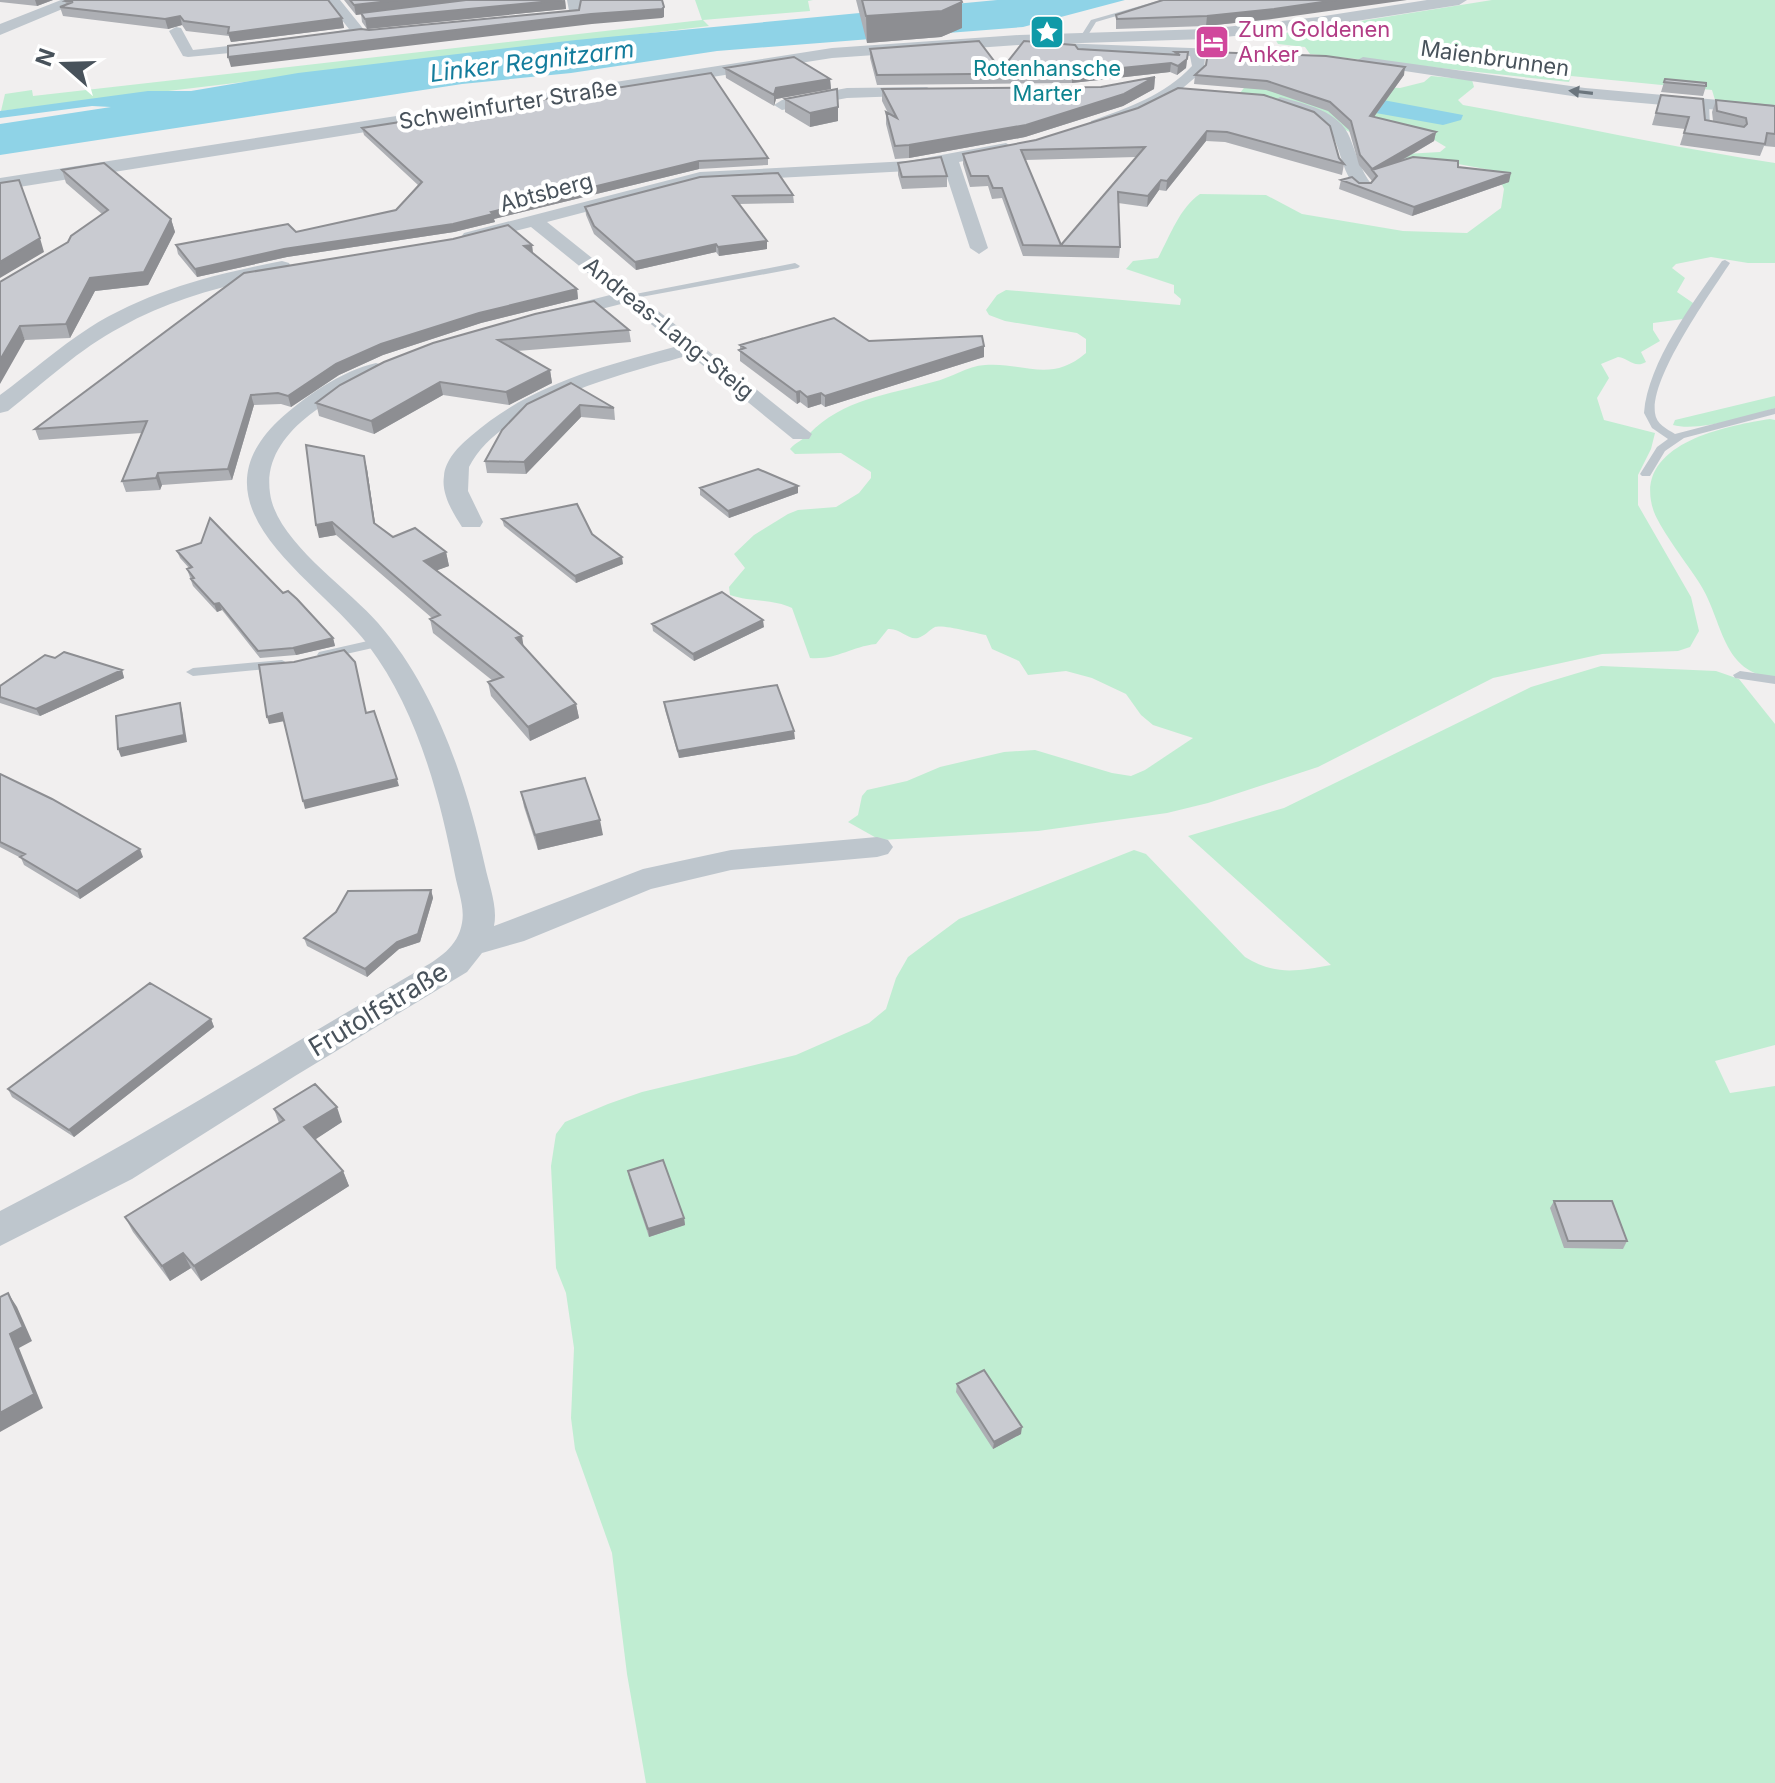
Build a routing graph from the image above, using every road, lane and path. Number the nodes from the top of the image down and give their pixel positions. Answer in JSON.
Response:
{"nodes":[{"id":1,"x":76,"y":0,"type":"edge"},
{"id":2,"x":334,"y":0,"type":"edge"},
{"id":3,"x":342,"y":0,"type":"edge"},
{"id":4,"x":1168,"y":0,"type":"edge"},
{"id":5,"x":1459,"y":0,"type":"edge"},
{"id":6,"x":574,"y":7,"type":"edge"},
{"id":7,"x":560,"y":15,"type":"edge"},
{"id":8,"x":356,"y":23,"type":"junction"},
{"id":9,"x":0,"y":30,"type":"edge"},
{"id":10,"x":176,"y":31,"type":"edge"},
{"id":11,"x":371,"y":35,"type":"edge"},
{"id":12,"x":1019,"y":40,"type":"junction"},
{"id":13,"x":1082,"y":46,"type":"junction"},
{"id":14,"x":1231,"y":54,"type":"edge"},
{"id":15,"x":1197,"y":60,"type":"junction"},
{"id":16,"x":1353,"y":60,"type":"edge"},
{"id":17,"x":1156,"y":82,"type":"edge"},
{"id":18,"x":1174,"y":89,"type":"junction"},
{"id":19,"x":941,"y":92,"type":"edge"},
{"id":20,"x":1203,"y":92,"type":"edge"},
{"id":21,"x":1265,"y":98,"type":"edge"},
{"id":22,"x":1705,"y":103,"type":"junction"},
{"id":23,"x":782,"y":105,"type":"edge"},
{"id":24,"x":1775,"y":110,"type":"edge"},
{"id":25,"x":1085,"y":128,"type":"edge"},
{"id":26,"x":1726,"y":133,"type":"edge"},
{"id":27,"x":1029,"y":144,"type":"edge"},
{"id":28,"x":950,"y":160,"type":"junction"},
{"id":29,"x":0,"y":184,"type":"edge"},
{"id":30,"x":1363,"y":185,"type":"edge"},
{"id":31,"x":536,"y":222,"type":"junction"},
{"id":32,"x":455,"y":240,"type":"edge"},
{"id":33,"x":979,"y":248,"type":"dead end"},
{"id":34,"x":1725,"y":263,"type":"dead end"},
{"id":35,"x":300,"y":264,"type":"edge"},
{"id":36,"x":795,"y":266,"type":"dead end"},
{"id":37,"x":630,"y":296,"type":"junction"},
{"id":38,"x":532,"y":320,"type":"edge"},
{"id":39,"x":694,"y":348,"type":"junction"},
{"id":40,"x":394,"y":361,"type":"edge"},
{"id":41,"x":0,"y":406,"type":"edge"},
{"id":42,"x":1775,"y":411,"type":"edge"},
{"id":43,"x":801,"y":434,"type":"dead end"},
{"id":44,"x":1675,"y":438,"type":"junction"},
{"id":45,"x":1646,"y":474,"type":"dead end"},
{"id":46,"x":471,"y":522,"type":"dead end"},
{"id":47,"x":381,"y":642,"type":"junction"},
{"id":48,"x":193,"y":672,"type":"dead end"},
{"id":49,"x":1740,"y":675,"type":"dead end"},
{"id":50,"x":1775,"y":680,"type":"edge"},
{"id":51,"x":877,"y":847,"type":"dead end"},
{"id":52,"x":471,"y":944,"type":"junction"},
{"id":53,"x":0,"y":1230,"type":"edge"}],
"edges":[{"from":1,"to":9,"type":"street"},
{"from":2,"to":3,"type":"lane"},
{"from":2,"to":8,"type":"street"},
{"from":4,"to":13,"type":"lane"},
{"from":5,"to":13,"type":"street","name":"Schweinfurter Straße"},
{"from":6,"to":7,"type":"lane"},
{"from":8,"to":10,"type":"street"},
{"from":8,"to":11,"type":"lane"},
{"from":12,"to":13,"type":"street","name":"Schweinfurter Straße"},
{"from":12,"to":15,"type":"street"},
{"from":12,"to":29,"type":"street","name":"Schweinfurter Straße"},
{"from":13,"to":15,"type":"lane"},
{"from":14,"to":15,"type":"street"},
{"from":15,"to":17,"type":"street"},
{"from":15,"to":18,"type":"street"},
{"from":22,"to":16,"type":"street","name":"Maienbrunnen","one_way":true},
{"from":18,"to":20,"type":"street"},
{"from":18,"to":25,"type":"street"},
{"from":19,"to":23,"type":"street"},
{"from":21,"to":30,"type":"street"},
{"from":22,"to":24,"type":"street","name":"Maienbrunnen"},
{"from":22,"to":26,"type":"lane"},
{"from":27,"to":28,"type":"street","name":"Abtsberg"},
{"from":28,"to":31,"type":"street","name":"Abtsberg"},
{"from":28,"to":33,"type":"street"},
{"from":31,"to":32,"type":"street","name":"Abtsberg"},
{"from":31,"to":37,"type":"street","name":"Andreas-Lang-Steig"},
{"from":34,"to":44,"type":"lane"},
{"from":35,"to":41,"type":"street"},
{"from":36,"to":37,"type":"lane"},
{"from":37,"to":38,"type":"street"},
{"from":37,"to":39,"type":"street","name":"Andreas-Lang-Steig"},
{"from":39,"to":43,"type":"street","name":"Andreas-Lang-Steig"},
{"from":39,"to":46,"type":"street"},
{"from":40,"to":47,"type":"street"},
{"from":42,"to":44,"type":"lane"},
{"from":44,"to":45,"type":"lane"},
{"from":47,"to":48,"type":"lane"},
{"from":47,"to":52,"type":"street"},
{"from":49,"to":50,"type":"lane"},
{"from":51,"to":52,"type":"street","name":"Frutolfstraße"},
{"from":52,"to":53,"type":"street","name":"Frutolfstraße"}]}
